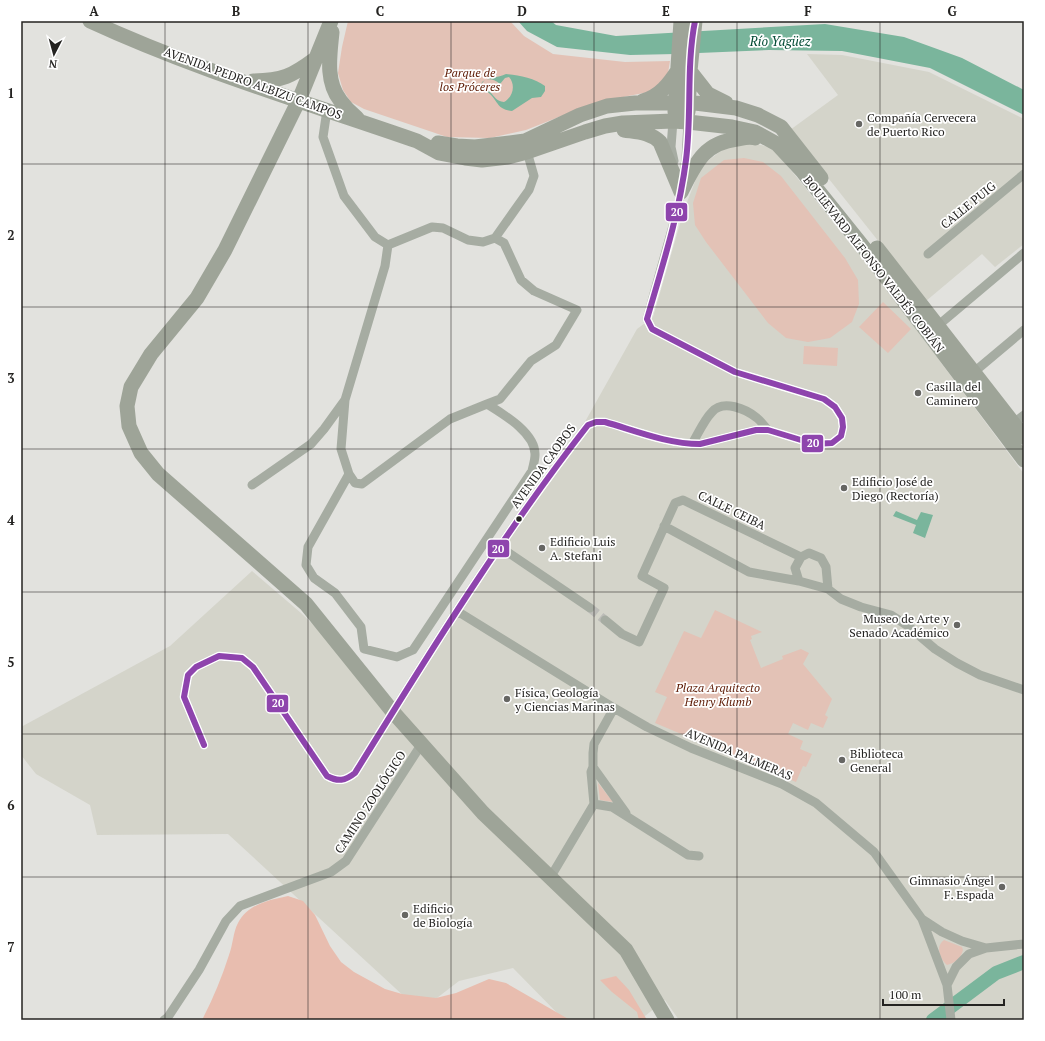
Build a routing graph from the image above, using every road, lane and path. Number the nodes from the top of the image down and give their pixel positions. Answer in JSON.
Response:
{"nodes":[{"id":1,"x":90,"y":21,"type":"edge"},
{"id":2,"x":332,"y":21,"type":"edge"},
{"id":3,"x":688,"y":23,"type":"edge"},
{"id":4,"x":316,"y":58,"type":"junction"},
{"id":5,"x":684,"y":70,"type":"junction"},
{"id":6,"x":239,"y":81,"type":"junction"},
{"id":7,"x":299,"y":100,"type":"junction"},
{"id":8,"x":634,"y":103,"type":"junction"},
{"id":9,"x":682,"y":103,"type":"junction"},
{"id":10,"x":736,"y":108,"type":"junction"},
{"id":11,"x":327,"y":110,"type":"junction"},
{"id":12,"x":359,"y":121,"type":"junction"},
{"id":13,"x":680,"y":121,"type":"junction"},
{"id":14,"x":605,"y":126,"type":"junction"},
{"id":15,"x":777,"y":144,"type":"junction"},
{"id":16,"x":526,"y":147,"type":"junction"},
{"id":17,"x":1024,"y":174,"type":"edge"},
{"id":18,"x":681,"y":192,"type":"junction"},
{"id":19,"x":496,"y":238,"type":"junction"},
{"id":20,"x":388,"y":244,"type":"junction"},
{"id":21,"x":1024,"y":253,"type":"edge"},
{"id":22,"x":928,"y":254,"type":"dead end"},
{"id":23,"x":933,"y":329,"type":"junction"},
{"id":24,"x":1024,"y":330,"type":"edge"},
{"id":25,"x":974,"y":372,"type":"junction"},
{"id":26,"x":345,"y":400,"type":"junction"},
{"id":27,"x":487,"y":404,"type":"junction"},
{"id":28,"x":1013,"y":424,"type":"edge"},
{"id":29,"x":768,"y":430,"type":"junction"},
{"id":30,"x":1024,"y":437,"type":"edge"},
{"id":31,"x":692,"y":444,"type":"junction"},
{"id":32,"x":1024,"y":460,"type":"edge"},
{"id":33,"x":349,"y":474,"type":"junction"},
{"id":34,"x":252,"y":485,"type":"dead end"},
{"id":35,"x":664,"y":526,"type":"junction"},
{"id":36,"x":500,"y":547,"type":"junction"},
{"id":37,"x":801,"y":557,"type":"junction"},
{"id":38,"x":799,"y":581,"type":"junction"},
{"id":39,"x":828,"y":589,"type":"junction"},
{"id":40,"x":590,"y":608,"type":"tunnel mouth"},
{"id":41,"x":457,"y":611,"type":"junction"},
{"id":42,"x":605,"y":620,"type":"tunnel mouth"},
{"id":43,"x":1024,"y":690,"type":"edge"},
{"id":44,"x":614,"y":708,"type":"junction"},
{"id":45,"x":393,"y":712,"type":"junction"},
{"id":46,"x":204,"y":745,"type":"dead end"},
{"id":47,"x":422,"y":745,"type":"junction"},
{"id":48,"x":593,"y":767,"type":"junction"},
{"id":49,"x":594,"y":804,"type":"junction"},
{"id":50,"x":629,"y":817,"type":"junction"},
{"id":51,"x":699,"y":856,"type":"dead end"},
{"id":52,"x":550,"y":878,"type":"junction"},
{"id":53,"x":922,"y":919,"type":"junction"},
{"id":54,"x":1024,"y":944,"type":"edge"},
{"id":55,"x":986,"y":948,"type":"junction"},
{"id":56,"x":947,"y":985,"type":"junction"},
{"id":57,"x":164,"y":1020,"type":"edge"},
{"id":58,"x":667,"y":1020,"type":"edge"},
{"id":59,"x":951,"y":1020,"type":"edge"}],
"edges":[{"from":1,"to":6,"type":"main road","name":"AVENIDA PEDRO ALBIZU CAMPOS"},
{"from":2,"to":4,"type":"main road"},
{"from":2,"to":12,"type":"main road"},
{"from":3,"to":5,"type":"main road"},
{"from":4,"to":6,"type":"main road"},
{"from":4,"to":7,"type":"main road"},
{"from":5,"to":8,"type":"main road"},
{"from":5,"to":9,"type":"main road"},
{"from":5,"to":10,"type":"main road"},
{"from":6,"to":7,"type":"main road","name":"AVENIDA PEDRO ALBIZU CAMPOS"},
{"from":7,"to":11,"type":"main road","name":"AVENIDA PEDRO ALBIZU CAMPOS"},
{"from":7,"to":45,"type":"main road"},
{"from":8,"to":9,"type":"main road","name":"AVENIDA PEDRO ALBIZU CAMPOS"},
{"from":8,"to":16,"type":"main road","name":"AVENIDA PEDRO ALBIZU CAMPOS"},
{"from":9,"to":10,"type":"main road","name":"BOULEVARD ALFONSO VALDÉS COBIÁN"},
{"from":9,"to":13,"type":"main road"},
{"from":10,"to":23,"type":"main road","name":"BOULEVARD ALFONSO VALDÉS COBIÁN"},
{"from":11,"to":12,"type":"main road","name":"AVENIDA PEDRO ALBIZU CAMPOS"},
{"from":11,"to":20,"type":"street"},
{"from":12,"to":16,"type":"main road","name":"AVENIDA PEDRO ALBIZU CAMPOS"},
{"from":13,"to":14,"type":"main road","name":"AVENIDA PEDRO ALBIZU CAMPOS"},
{"from":13,"to":15,"type":"main road","name":"BOULEVARD ALFONSO VALDÉS COBIÁN"},
{"from":13,"to":18,"type":"street","name":"AVENIDA CAOBOS"},
{"from":13,"to":18,"type":"street","name":"AVENIDA CAOBOS"},
{"from":14,"to":16,"type":"main road","name":"AVENIDA PEDRO ALBIZU CAMPOS"},
{"from":14,"to":18,"type":"main road"},
{"from":15,"to":18,"type":"main road"},
{"from":15,"to":23,"type":"main road","name":"BOULEVARD ALFONSO VALDÉS COBIÁN"},
{"from":16,"to":19,"type":"street"},
{"from":17,"to":22,"type":"street","name":"CALLE PUIG"},
{"from":18,"to":29,"type":"street","name":"AVENIDA CAOBOS"},
{"from":19,"to":20,"type":"street"},
{"from":19,"to":27,"type":"street"},
{"from":20,"to":26,"type":"street"},
{"from":21,"to":23,"type":"street"},
{"from":23,"to":25,"type":"main road","name":"BOULEVARD ALFONSO VALDÉS COBIÁN"},
{"from":23,"to":28,"type":"main road","name":"BOULEVARD ALFONSO VALDÉS COBIÁN"},
{"from":24,"to":25,"type":"street"},
{"from":25,"to":28,"type":"main road","name":"BOULEVARD ALFONSO VALDÉS COBIÁN"},
{"from":26,"to":33,"type":"street"},
{"from":26,"to":34,"type":"street"},
{"from":27,"to":33,"type":"street"},
{"from":27,"to":33,"type":"street"},
{"from":28,"to":30,"type":"main road","name":"BOULEVARD ALFONSO VALDÉS COBIÁN"},
{"from":28,"to":32,"type":"main road","name":"BOULEVARD ALFONSO VALDÉS COBIÁN"},
{"from":29,"to":31,"type":"street","name":"AVENIDA CAOBOS"},
{"from":29,"to":31,"type":"street"},
{"from":31,"to":36,"type":"street","name":"AVENIDA CAOBOS"},
{"from":35,"to":37,"type":"street","name":"CALLE CEIBA"},
{"from":35,"to":38,"type":"street"},
{"from":35,"to":42,"type":"street","name":"CALLE CEIBA"},
{"from":36,"to":40,"type":"street"},
{"from":36,"to":41,"type":"street","name":"AVENIDA CAOBOS"},
{"from":37,"to":38,"type":"street"},
{"from":37,"to":39,"type":"street"},
{"from":38,"to":39,"type":"street"},
{"from":39,"to":43,"type":"street"},
{"from":41,"to":44,"type":"street","name":"AVENIDA PALMERAS"},
{"from":41,"to":45,"type":"street","name":"AVENIDA CAOBOS"},
{"from":44,"to":48,"type":"street"},
{"from":44,"to":53,"type":"street","name":"AVENIDA PALMERAS"},
{"from":45,"to":46,"type":"street","name":"AVENIDA CAOBOS"},
{"from":45,"to":47,"type":"main road"},
{"from":47,"to":52,"type":"main road"},
{"from":47,"to":57,"type":"street","name":"CAMINO ZOOLÓGICO"},
{"from":48,"to":49,"type":"street"},
{"from":48,"to":50,"type":"street"},
{"from":49,"to":50,"type":"street"},
{"from":49,"to":52,"type":"street"},
{"from":50,"to":51,"type":"street"},
{"from":52,"to":58,"type":"main road"},
{"from":53,"to":55,"type":"street","name":"AVENIDA PALMERAS"},
{"from":53,"to":56,"type":"street"},
{"from":54,"to":55,"type":"street","name":"AVENIDA PALMERAS"},
{"from":55,"to":56,"type":"street","name":"AVENIDA PALMERAS"},
{"from":56,"to":59,"type":"street"}]}
